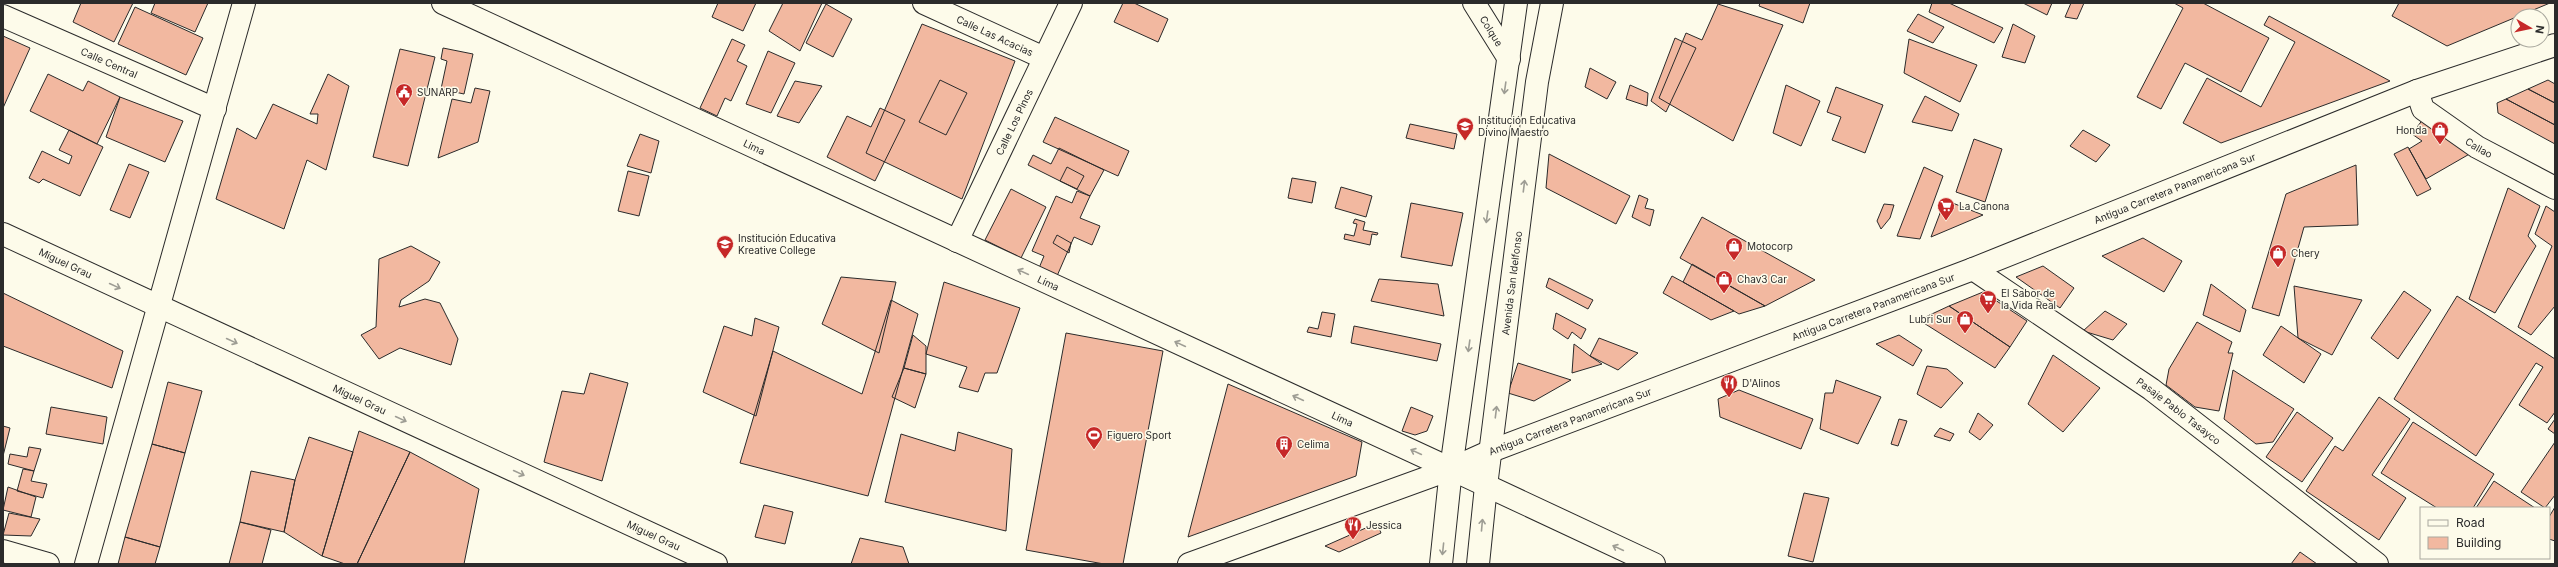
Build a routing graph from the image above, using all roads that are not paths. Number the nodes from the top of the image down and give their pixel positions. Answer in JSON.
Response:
{"nodes":[{"id":1,"x":244,"y":3,"type":"edge"},
{"id":2,"x":443,"y":3,"type":"edge"},
{"id":3,"x":924,"y":3,"type":"edge"},
{"id":4,"x":1071,"y":3,"type":"edge"},
{"id":5,"x":1474,"y":3,"type":"edge"},
{"id":6,"x":1516,"y":3,"type":"edge"},
{"id":7,"x":1552,"y":3,"type":"edge"},
{"id":8,"x":3,"y":16,"type":"edge"},
{"id":9,"x":2555,"y":45,"type":"edge"},
{"id":10,"x":1044,"y":58,"type":"junction"},
{"id":11,"x":1509,"y":59,"type":"junction"},
{"id":12,"x":2417,"y":91,"type":"junction"},
{"id":13,"x":215,"y":109,"type":"junction"},
{"id":14,"x":2555,"y":188,"type":"edge"},
{"id":15,"x":3,"y":234,"type":"edge"},
{"id":16,"x":957,"y":241,"type":"junction"},
{"id":17,"x":1973,"y":269,"type":"junction"},
{"id":18,"x":158,"y":306,"type":"junction"},
{"id":19,"x":1491,"y":451,"type":"junction"},
{"id":20,"x":1451,"y":469,"type":"junction"},
{"id":21,"x":1486,"y":486,"type":"junction"},
{"id":22,"x":3,"y":551,"type":"edge"},
{"id":23,"x":48,"y":564,"type":"edge"},
{"id":24,"x":86,"y":564,"type":"edge"},
{"id":25,"x":716,"y":564,"type":"edge"},
{"id":26,"x":1189,"y":564,"type":"edge"},
{"id":27,"x":1441,"y":564,"type":"edge"},
{"id":28,"x":1478,"y":564,"type":"edge"},
{"id":29,"x":1654,"y":564,"type":"edge"},
{"id":30,"x":2377,"y":564,"type":"edge"}],
"edges":[{"from":1,"to":13,"type":"main road"},
{"from":2,"to":16,"type":"main road","name":"Lima"},
{"from":3,"to":10,"type":"main road","name":"Calle Las Acacias"},
{"from":4,"to":10,"type":"main road","name":"Calle Los Pinos"},
{"from":5,"to":11,"type":"main road","name":"Colque"},
{"from":6,"to":11,"type":"main road"},
{"from":19,"to":7,"type":"main road","name":"Avenida San Idelfonso","one_way":true},
{"from":8,"to":13,"type":"main road","name":"Calle Central"},
{"from":9,"to":12,"type":"main road","name":"Antigua Carretera Panamericana Sur"},
{"from":10,"to":16,"type":"main road","name":"Calle Los Pinos"},
{"from":11,"to":20,"type":"main road","one_way":true},
{"from":12,"to":14,"type":"main road","name":"Callao"},
{"from":12,"to":17,"type":"main road","name":"Antigua Carretera Panamericana Sur"},
{"from":13,"to":18,"type":"main road"},
{"from":15,"to":18,"type":"main road","name":"Miguel Grau","one_way":true},
{"from":20,"to":16,"type":"main road","name":"Lima","one_way":true},
{"from":17,"to":19,"type":"main road","name":"Antigua Carretera Panamericana Sur"},
{"from":17,"to":30,"type":"main road","name":"Pasaje Pablo Tasayco"},
{"from":18,"to":24,"type":"main road"},
{"from":18,"to":25,"type":"main road","name":"Miguel Grau","one_way":true},
{"from":19,"to":20,"type":"main road","name":"Antigua Carretera Panamericana Sur"},
{"from":19,"to":21,"type":"main road","name":"Avenida San Idelfonso"},
{"from":20,"to":21,"type":"main road","name":"Lima"},
{"from":20,"to":26,"type":"main road","name":"Antigua Carretera Panamericana Sur"},
{"from":20,"to":27,"type":"main road","one_way":true},
{"from":28,"to":21,"type":"main road","name":"Avenida San Idelfonso","one_way":true},
{"from":29,"to":21,"type":"main road","name":"Lima","one_way":true},
{"from":22,"to":23,"type":"main road"}]}
